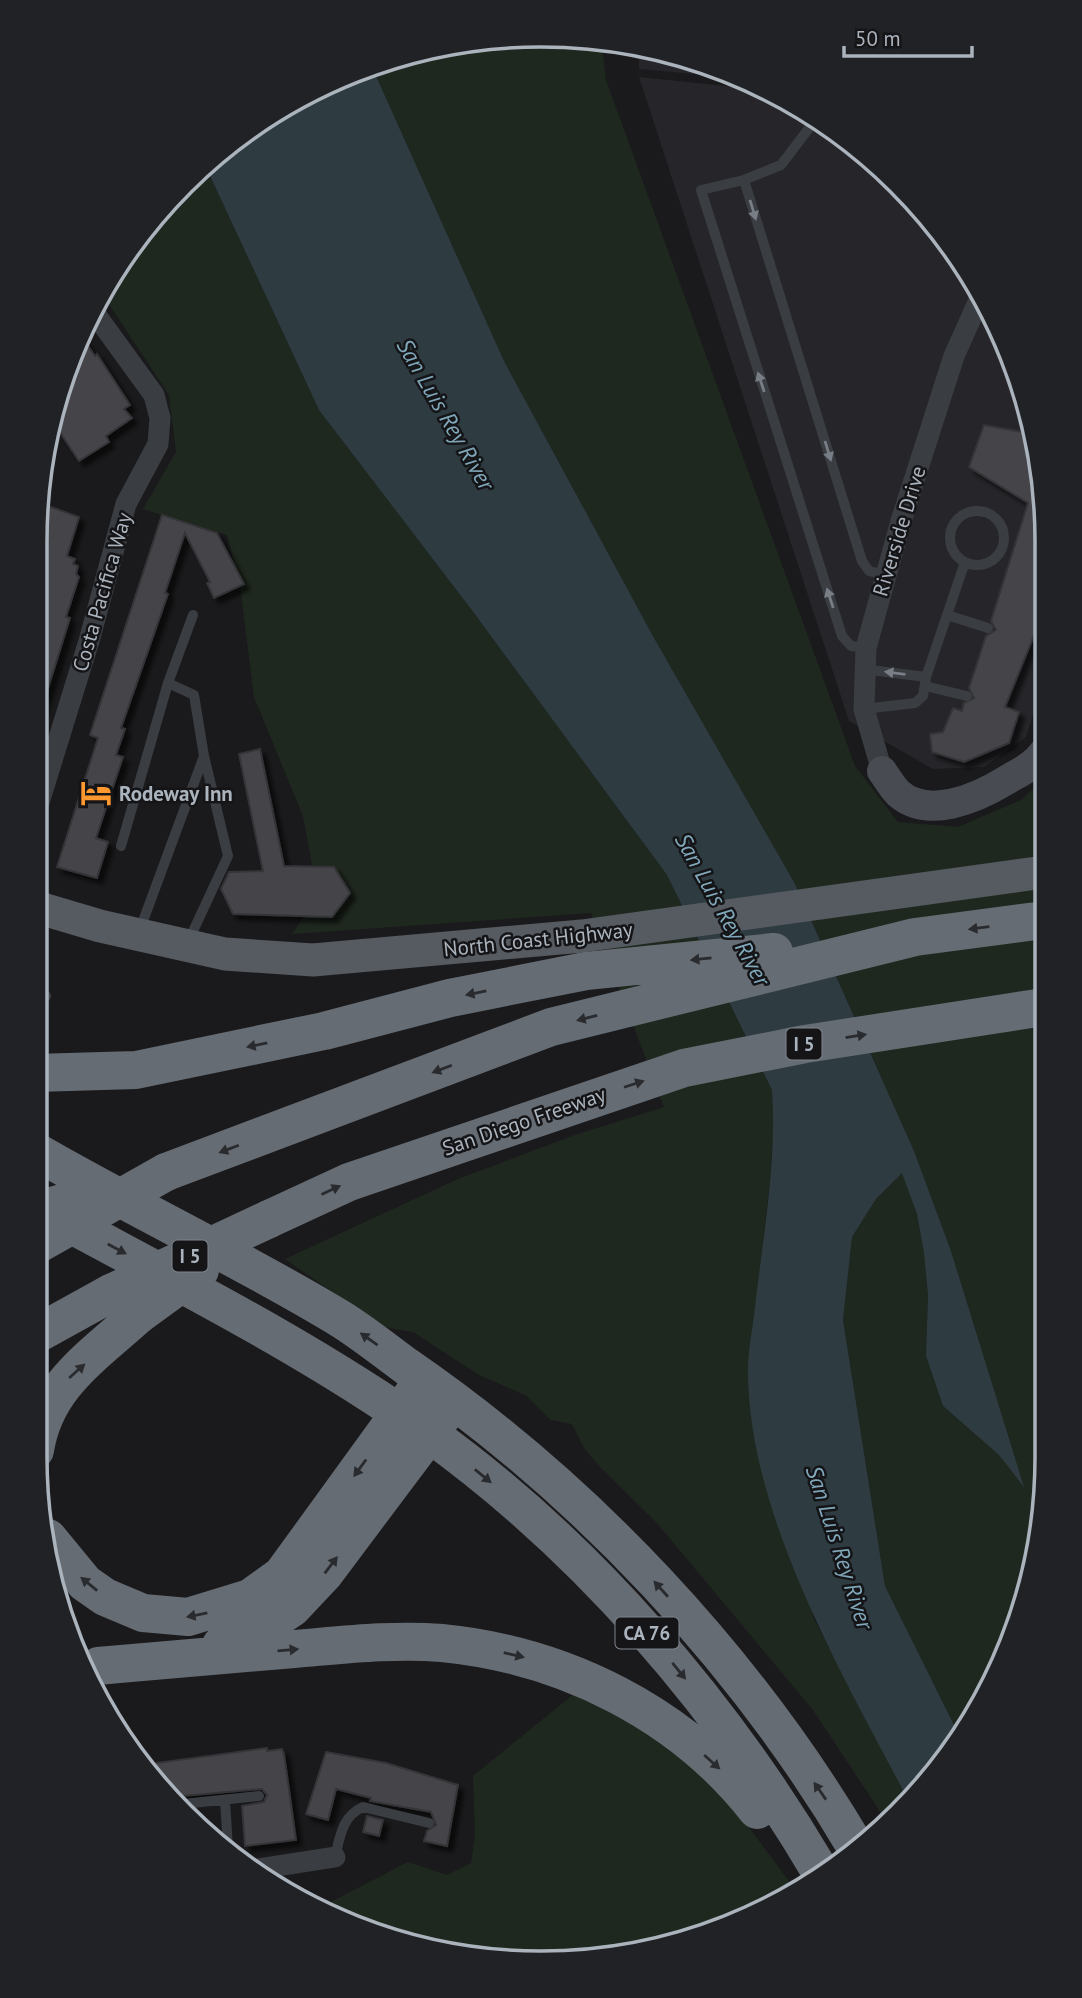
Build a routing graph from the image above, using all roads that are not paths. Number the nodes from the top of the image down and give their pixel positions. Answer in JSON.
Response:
{"nodes":[{"id":1,"x":811,"y":127,"type":"edge"},
{"id":2,"x":744,"y":180,"type":"junction"},
{"id":3,"x":976,"y":307,"type":"edge"},
{"id":4,"x":99,"y":321,"type":"edge"},
{"id":5,"x":965,"y":562,"type":"junction"},
{"id":6,"x":884,"y":575,"type":"junction"},
{"id":7,"x":192,"y":615,"type":"dead end"},
{"id":8,"x":947,"y":615,"type":"junction"},
{"id":9,"x":988,"y":628,"type":"dead end"},
{"id":10,"x":865,"y":659,"type":"junction"},
{"id":11,"x":925,"y":681,"type":"junction"},
{"id":12,"x":168,"y":683,"type":"junction"},
{"id":13,"x":967,"y":696,"type":"dead end"},
{"id":14,"x":864,"y":709,"type":"junction"},
{"id":15,"x":204,"y":755,"type":"junction"},
{"id":16,"x":1035,"y":765,"type":"edge"},
{"id":17,"x":882,"y":771,"type":"joint"},
{"id":18,"x":47,"y":777,"type":"edge"},
{"id":19,"x":121,"y":846,"type":"dead end"},
{"id":20,"x":1035,"y":873,"type":"edge"},
{"id":21,"x":47,"y":910,"type":"edge"},
{"id":22,"x":1035,"y":921,"type":"edge"},
{"id":23,"x":138,"y":935,"type":"junction"},
{"id":24,"x":915,"y":937,"type":"junction"},
{"id":25,"x":186,"y":946,"type":"junction"},
{"id":26,"x":1035,"y":1008,"type":"edge"},
{"id":27,"x":47,"y":1073,"type":"edge"},
{"id":28,"x":47,"y":1158,"type":"edge"},
{"id":29,"x":166,"y":1172,"type":"junction"},
{"id":30,"x":47,"y":1208,"type":"edge"},
{"id":31,"x":47,"y":1212,"type":"edge"},
{"id":32,"x":47,"y":1239,"type":"edge"},
{"id":33,"x":124,"y":1304,"type":"junction"},
{"id":34,"x":47,"y":1331,"type":"edge"},
{"id":35,"x":439,"y":1389,"type":"junction"},
{"id":36,"x":47,"y":1407,"type":"edge"},
{"id":37,"x":415,"y":1424,"type":"junction"},
{"id":38,"x":56,"y":1548,"type":"edge"},
{"id":39,"x":94,"y":1666,"type":"edge"},
{"id":40,"x":94,"y":1666,"type":"edge"},
{"id":41,"x":259,"y":1796,"type":"dead end"},
{"id":42,"x":225,"y":1800,"type":"junction"},
{"id":43,"x":189,"y":1803,"type":"edge"},
{"id":44,"x":429,"y":1823,"type":"dead end"},
{"id":45,"x":227,"y":1838,"type":"edge"},
{"id":46,"x":852,"y":1841,"type":"edge"},
{"id":47,"x":335,"y":1857,"type":"joint"},
{"id":48,"x":817,"y":1867,"type":"edge"},
{"id":49,"x":267,"y":1868,"type":"edge"},
{"id":50,"x":805,"y":1875,"type":"edge"}],
"edges":[{"from":1,"to":2,"type":"lane"},
{"from":2,"to":6,"type":"lane","one_way":true},
{"from":10,"to":2,"type":"lane","one_way":true},
{"from":3,"to":6,"type":"street","name":"Riverside Drive"},
{"from":4,"to":18,"type":"street","name":"Costa Pacifica Way"},
{"from":5,"to":5,"type":"lane"},
{"from":5,"to":8,"type":"lane"},
{"from":6,"to":10,"type":"street","name":"Riverside Drive"},
{"from":7,"to":12,"type":"lane"},
{"from":8,"to":9,"type":"lane"},
{"from":8,"to":11,"type":"lane"},
{"from":11,"to":10,"type":"lane","one_way":true},
{"from":10,"to":14,"type":"street","name":"Riverside Drive"},
{"from":11,"to":13,"type":"lane"},
{"from":11,"to":14,"type":"lane"},
{"from":12,"to":15,"type":"lane"},
{"from":12,"to":19,"type":"lane"},
{"from":14,"to":17,"type":"street","name":"Riverside Drive"},
{"from":15,"to":23,"type":"lane"},
{"from":15,"to":25,"type":"lane"},
{"from":16,"to":17,"type":"street"},
{"from":20,"to":25,"type":"main road","name":"North Coast Highway"},
{"from":21,"to":23,"type":"main road","name":"North Coast Highway"},
{"from":22,"to":24,"type":"highway","one_way":true},
{"from":23,"to":25,"type":"main road","name":"North Coast Highway"},
{"from":24,"to":27,"type":"highway","one_way":true},
{"from":24,"to":29,"type":"highway","one_way":true},
{"from":33,"to":26,"type":"highway","name":"San Diego Freeway","number":"I 5","one_way":true,"bridge":true},
{"from":35,"to":28,"type":"highway","number":"CA 76","one_way":true},
{"from":29,"to":30,"type":"highway","bridge":true},
{"from":29,"to":32,"type":"highway","bridge":true},
{"from":31,"to":37,"type":"highway","number":"CA 76","one_way":true},
{"from":33,"to":34,"type":"highway","name":"San Diego Freeway","number":"I 5"},
{"from":36,"to":33,"type":"highway","one_way":true},
{"from":35,"to":37,"type":"highway"},
{"from":46,"to":35,"type":"highway","number":"CA 76","one_way":true},
{"from":37,"to":38,"type":"highway","one_way":true},
{"from":39,"to":37,"type":"highway","one_way":true},
{"from":37,"to":48,"type":"highway","number":"CA 76","one_way":true},
{"from":40,"to":50,"type":"highway","one_way":true},
{"from":41,"to":42,"type":"lane"},
{"from":42,"to":43,"type":"lane"},
{"from":42,"to":45,"type":"lane"},
{"from":44,"to":47,"type":"lane"},
{"from":47,"to":49,"type":"street"}]}
